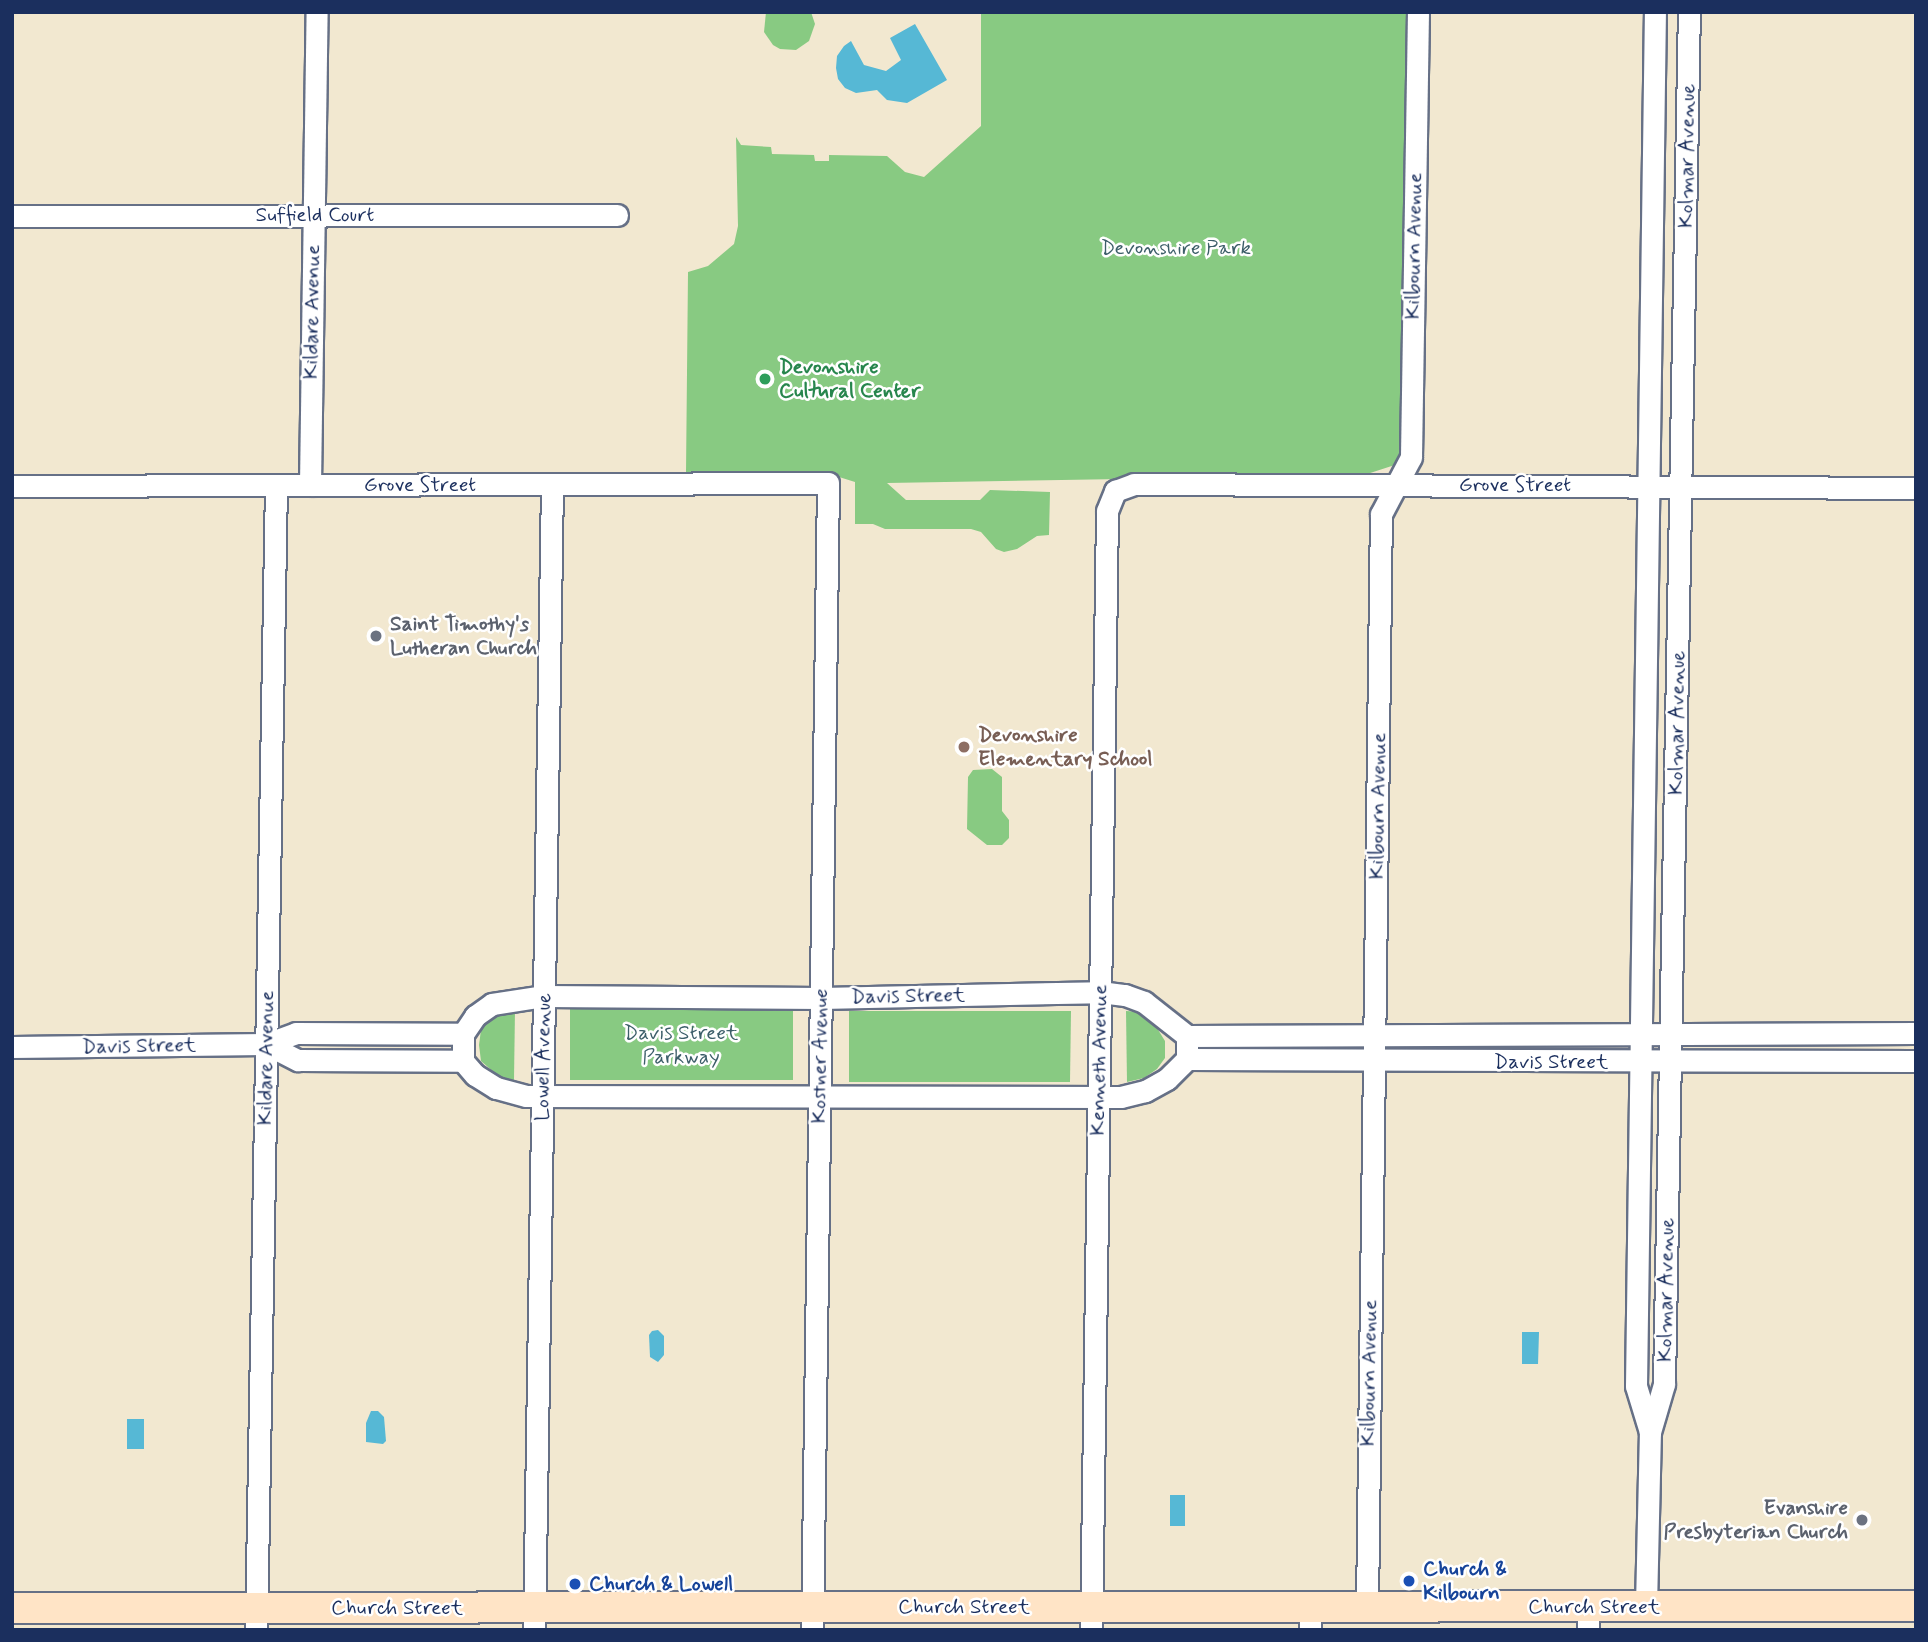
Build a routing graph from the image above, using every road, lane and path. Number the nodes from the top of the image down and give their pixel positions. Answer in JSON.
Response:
{"nodes":[{"id":1,"x":317,"y":12,"type":"edge"},
{"id":2,"x":1418,"y":12,"type":"edge"},
{"id":3,"x":1655,"y":12,"type":"edge"},
{"id":4,"x":1689,"y":12,"type":"edge"},
{"id":5,"x":313,"y":215,"type":"junction"},
{"id":6,"x":617,"y":215,"type":"dead end"},
{"id":7,"x":12,"y":216,"type":"edge"},
{"id":8,"x":828,"y":483,"type":"joint"},
{"id":9,"x":552,"y":484,"type":"junction"},
{"id":10,"x":276,"y":485,"type":"junction"},
{"id":11,"x":310,"y":485,"type":"junction"},
{"id":12,"x":1396,"y":485,"type":"junction"},
{"id":13,"x":1650,"y":485,"type":"junction"},
{"id":14,"x":12,"y":486,"type":"edge"},
{"id":15,"x":1683,"y":486,"type":"junction"},
{"id":16,"x":1916,"y":488,"type":"edge"},
{"id":17,"x":1115,"y":491,"type":"joint"},
{"id":18,"x":1100,"y":992,"type":"junction"},
{"id":19,"x":544,"y":996,"type":"junction"},
{"id":20,"x":821,"y":998,"type":"junction"},
{"id":21,"x":1916,"y":1033,"type":"edge"},
{"id":22,"x":463,"y":1034,"type":"junction"},
{"id":23,"x":1640,"y":1034,"type":"junction"},
{"id":24,"x":1670,"y":1034,"type":"junction"},
{"id":25,"x":1187,"y":1036,"type":"junction"},
{"id":26,"x":1375,"y":1036,"type":"junction"},
{"id":27,"x":266,"y":1044,"type":"junction"},
{"id":28,"x":12,"y":1047,"type":"edge"},
{"id":29,"x":1187,"y":1059,"type":"junction"},
{"id":30,"x":463,"y":1061,"type":"junction"},
{"id":31,"x":1916,"y":1061,"type":"edge"},
{"id":32,"x":1375,"y":1062,"type":"junction"},
{"id":33,"x":1669,"y":1062,"type":"junction"},
{"id":34,"x":1640,"y":1063,"type":"junction"},
{"id":35,"x":542,"y":1097,"type":"junction"},
{"id":36,"x":820,"y":1097,"type":"junction"},
{"id":37,"x":1098,"y":1097,"type":"junction"},
{"id":38,"x":1650,"y":1432,"type":"junction"},
{"id":39,"x":1646,"y":1606,"type":"junction"},
{"id":40,"x":1916,"y":1606,"type":"edge"},
{"id":41,"x":1367,"y":1607,"type":"junction"},
{"id":42,"x":12,"y":1608,"type":"edge"},
{"id":43,"x":1091,"y":1618,"type":"edge"},
{"id":44,"x":1310,"y":1618,"type":"edge"},
{"id":45,"x":1588,"y":1618,"type":"edge"},
{"id":46,"x":257,"y":1619,"type":"edge"},
{"id":47,"x":535,"y":1619,"type":"edge"},
{"id":48,"x":812,"y":1619,"type":"edge"}],
"edges":[{"from":1,"to":5,"type":"street","name":"Kildare Avenue"},
{"from":2,"to":12,"type":"street","name":"Kilbourn Avenue"},
{"from":3,"to":13,"type":"street","name":"Kolmar Avenue"},
{"from":4,"to":15,"type":"street","name":"Kolmar Avenue"},
{"from":5,"to":6,"type":"street","name":"Suffield Court"},
{"from":5,"to":7,"type":"street","name":"Suffield Court"},
{"from":5,"to":11,"type":"street","name":"Kildare Avenue"},
{"from":8,"to":9,"type":"street","name":"Grove Street"},
{"from":8,"to":20,"type":"street","name":"Kostner Avenue"},
{"from":9,"to":11,"type":"street","name":"Grove Street"},
{"from":9,"to":19,"type":"street","name":"Lowell Avenue"},
{"from":10,"to":11,"type":"street","name":"Grove Street"},
{"from":10,"to":14,"type":"street","name":"Grove Street"},
{"from":10,"to":27,"type":"street","name":"Kildare Avenue"},
{"from":12,"to":13,"type":"street","name":"Grove Street"},
{"from":12,"to":17,"type":"street","name":"Grove Street"},
{"from":12,"to":26,"type":"street","name":"Kilbourn Avenue"},
{"from":13,"to":15,"type":"street","name":"Grove Street"},
{"from":13,"to":23,"type":"street","name":"Kolmar Avenue"},
{"from":15,"to":16,"type":"street","name":"Grove Street"},
{"from":15,"to":24,"type":"street","name":"Kolmar Avenue"},
{"from":17,"to":18,"type":"street","name":"Kenneth Avenue"},
{"from":18,"to":20,"type":"street","name":"Davis Street"},
{"from":18,"to":25,"type":"street","name":"Davis Street"},
{"from":18,"to":37,"type":"street","name":"Kenneth Avenue"},
{"from":19,"to":20,"type":"street","name":"Davis Street"},
{"from":19,"to":22,"type":"street","name":"Davis Street"},
{"from":19,"to":35,"type":"street","name":"Lowell Avenue"},
{"from":20,"to":36,"type":"street","name":"Kostner Avenue"},
{"from":21,"to":24,"type":"street","name":"Davis Street"},
{"from":22,"to":27,"type":"street","name":"Davis Street"},
{"from":22,"to":30,"type":"street"},
{"from":23,"to":24,"type":"street","name":"Davis Street"},
{"from":23,"to":26,"type":"street","name":"Davis Street"},
{"from":23,"to":34,"type":"street","name":"Kolmar Avenue"},
{"from":24,"to":33,"type":"street","name":"Kolmar Avenue"},
{"from":25,"to":26,"type":"street","name":"Davis Street"},
{"from":25,"to":29,"type":"street"},
{"from":26,"to":32,"type":"street","name":"Kilbourn Avenue"},
{"from":27,"to":28,"type":"street","name":"Davis Street"},
{"from":27,"to":30,"type":"street","name":"Davis Street"},
{"from":27,"to":46,"type":"street","name":"Kildare Avenue"},
{"from":29,"to":32,"type":"street","name":"Davis Street"},
{"from":29,"to":37,"type":"street"},
{"from":30,"to":35,"type":"street"},
{"from":31,"to":33,"type":"street","name":"Davis Street"},
{"from":32,"to":34,"type":"street","name":"Davis Street"},
{"from":32,"to":41,"type":"street","name":"Kilbourn Avenue"},
{"from":33,"to":34,"type":"street","name":"Davis Street"},
{"from":33,"to":38,"type":"street","name":"Kolmar Avenue"},
{"from":34,"to":38,"type":"street","name":"Kolmar Avenue"},
{"from":35,"to":36,"type":"street"},
{"from":35,"to":47,"type":"street","name":"Lowell Avenue"},
{"from":36,"to":37,"type":"street"},
{"from":36,"to":48,"type":"street","name":"Kostner Avenue"},
{"from":37,"to":43,"type":"street","name":"Kenneth Avenue"},
{"from":38,"to":39,"type":"street","name":"Kolmar Avenue"},
{"from":39,"to":40,"type":"street","name":"Church Street"},
{"from":39,"to":45,"type":"street","name":"Church Street"},
{"from":41,"to":44,"type":"street","name":"Church Street"},
{"from":41,"to":45,"type":"street","name":"Church Street"},
{"from":42,"to":46,"type":"street","name":"Church Street"},
{"from":43,"to":44,"type":"street","name":"Church Street"},
{"from":43,"to":48,"type":"street","name":"Church Street"},
{"from":46,"to":47,"type":"street","name":"Church Street"},
{"from":47,"to":48,"type":"street","name":"Church Street"}]}
